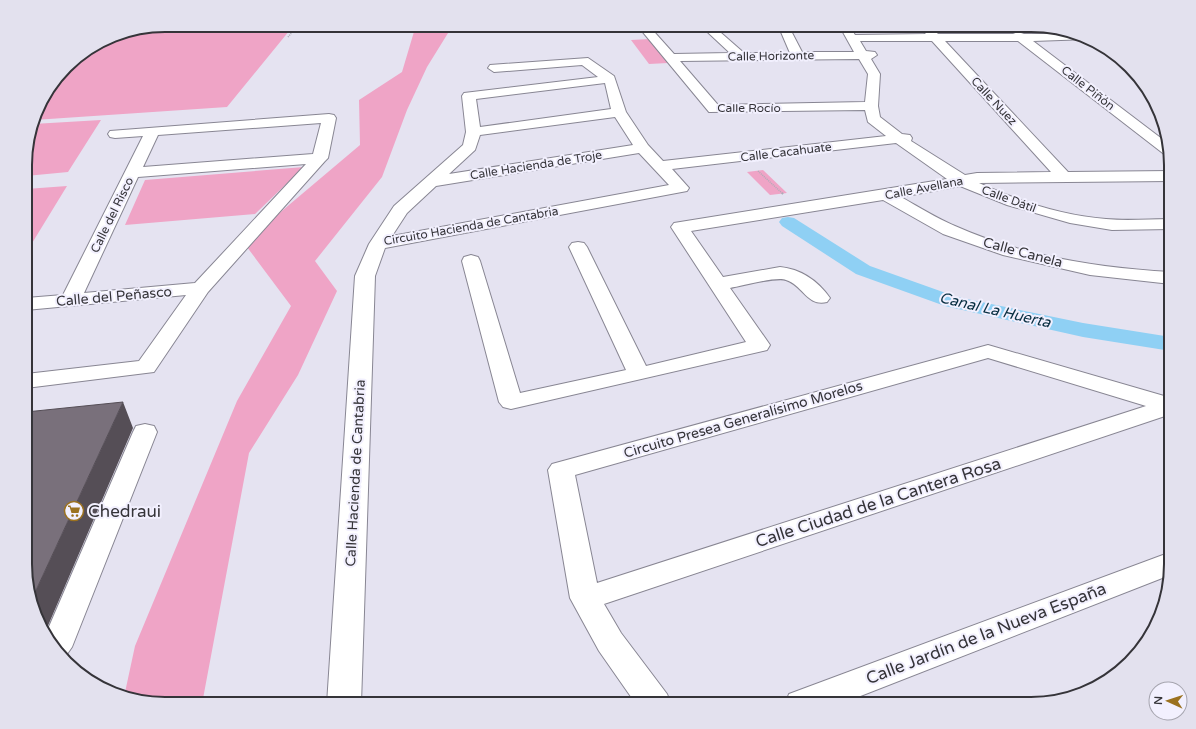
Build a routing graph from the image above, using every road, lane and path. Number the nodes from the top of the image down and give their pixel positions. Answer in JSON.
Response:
{"nodes":[{"id":1,"x":292,"y":32,"type":"edge"},
{"id":2,"x":648,"y":32,"type":"edge"},
{"id":3,"x":713,"y":32,"type":"edge"},
{"id":4,"x":781,"y":32,"type":"edge"},
{"id":5,"x":787,"y":32,"type":"edge"},
{"id":6,"x":930,"y":32,"type":"edge"},
{"id":7,"x":1015,"y":32,"type":"edge"},
{"id":8,"x":855,"y":34,"type":"edge"},
{"id":9,"x":288,"y":37,"type":"dead end"},
{"id":10,"x":1022,"y":37,"type":"junction"},
{"id":11,"x":1065,"y":37,"type":"edge"},
{"id":12,"x":790,"y":38,"type":"junction"},
{"id":13,"x":935,"y":38,"type":"junction"},
{"id":14,"x":867,"y":55,"type":"junction"},
{"id":15,"x":798,"y":56,"type":"junction"},
{"id":16,"x":740,"y":57,"type":"junction"},
{"id":17,"x":670,"y":58,"type":"junction"},
{"id":18,"x":494,"y":68,"type":"dead end"},
{"id":19,"x":610,"y":79,"type":"junction"},
{"id":20,"x":871,"y":106,"type":"junction"},
{"id":21,"x":618,"y":112,"type":"junction"},
{"id":22,"x":153,"y":131,"type":"junction"},
{"id":23,"x":473,"y":132,"type":"junction"},
{"id":24,"x":115,"y":134,"type":"dead end"},
{"id":25,"x":905,"y":138,"type":"junction"},
{"id":26,"x":1162,"y":146,"type":"edge"},
{"id":27,"x":642,"y":148,"type":"junction"},
{"id":28,"x":744,"y":156,"type":"junction"},
{"id":29,"x":320,"y":158,"type":"junction"},
{"id":30,"x":660,"y":166,"type":"junction"},
{"id":31,"x":132,"y":173,"type":"junction"},
{"id":32,"x":1164,"y":176,"type":"edge"},
{"id":33,"x":1064,"y":177,"type":"junction"},
{"id":34,"x":969,"y":179,"type":"junction"},
{"id":35,"x":430,"y":182,"type":"junction"},
{"id":36,"x":886,"y":195,"type":"junction"},
{"id":37,"x":798,"y":209,"type":"junction"},
{"id":38,"x":1164,"y":216,"type":"edge"},
{"id":39,"x":1164,"y":224,"type":"edge"},
{"id":40,"x":378,"y":244,"type":"junction"},
{"id":41,"x":578,"y":246,"type":"dead end"},
{"id":42,"x":471,"y":261,"type":"dead end"},
{"id":43,"x":1164,"y":277,"type":"edge"},
{"id":44,"x":718,"y":284,"type":"junction"},
{"id":45,"x":201,"y":288,"type":"junction"},
{"id":46,"x":820,"y":298,"type":"dead end"},
{"id":47,"x":71,"y":300,"type":"junction"},
{"id":48,"x":32,"y":303,"type":"edge"},
{"id":49,"x":639,"y":374,"type":"junction"},
{"id":50,"x":32,"y":380,"type":"edge"},
{"id":51,"x":1164,"y":404,"type":"edge"},
{"id":52,"x":1164,"y":408,"type":"edge"},
{"id":53,"x":145,"y":432,"type":"dead end"},
{"id":54,"x":1164,"y":566,"type":"edge"},
{"id":55,"x":586,"y":598,"type":"junction"},
{"id":56,"x":58,"y":643,"type":"edge"},
{"id":57,"x":344,"y":697,"type":"edge"},
{"id":58,"x":649,"y":697,"type":"edge"},
{"id":59,"x":819,"y":697,"type":"edge"}],
"edges":[{"from":1,"to":9,"type":"path"},
{"from":2,"to":17,"type":"street","name":"Calle Rocío"},
{"from":3,"to":16,"type":"street"},
{"from":4,"to":12,"type":"street"},
{"from":5,"to":12,"type":"street"},
{"from":6,"to":13,"type":"street","name":"Calle Nuez"},
{"from":7,"to":10,"type":"street","name":"Calle Piñón"},
{"from":8,"to":13,"type":"street"},
{"from":8,"to":14,"type":"street","name":"Calle Dátil"},
{"from":10,"to":11,"type":"street"},
{"from":10,"to":13,"type":"street"},
{"from":10,"to":26,"type":"street","name":"Calle Piñón"},
{"from":12,"to":15,"type":"street"},
{"from":13,"to":33,"type":"street","name":"Calle Nuez"},
{"from":14,"to":15,"type":"street","name":"Calle Horizonte"},
{"from":14,"to":20,"type":"street","name":"Calle Dátil"},
{"from":14,"to":25,"type":"street","name":"Calle Dátil"},
{"from":15,"to":16,"type":"street","name":"Calle Horizonte"},
{"from":16,"to":17,"type":"street","name":"Calle Horizonte"},
{"from":17,"to":20,"type":"street","name":"Calle Rocío"},
{"from":18,"to":19,"type":"street"},
{"from":19,"to":21,"type":"street","name":"Circuito Hacienda de Cantabria"},
{"from":19,"to":23,"type":"street","name":"Circuito Hacienda de Cantabria"},
{"from":20,"to":25,"type":"street","name":"Calle Dátil"},
{"from":21,"to":23,"type":"street"},
{"from":21,"to":27,"type":"street","name":"Circuito Hacienda de Cantabria"},
{"from":22,"to":24,"type":"street"},
{"from":22,"to":29,"type":"street"},
{"from":22,"to":31,"type":"street","name":"Calle del Risco"},
{"from":23,"to":35,"type":"street","name":"Circuito Hacienda de Cantabria"},
{"from":25,"to":28,"type":"street","name":"Calle Cacahuate"},
{"from":25,"to":34,"type":"street","name":"Calle Dátil"},
{"from":27,"to":30,"type":"street","name":"Circuito Hacienda de Cantabria"},
{"from":27,"to":35,"type":"street","name":"Calle Hacienda de Troje"},
{"from":28,"to":30,"type":"street","name":"Calle Cacahuate"},
{"from":28,"to":37,"type":"path"},
{"from":29,"to":31,"type":"street"},
{"from":29,"to":45,"type":"street"},
{"from":30,"to":40,"type":"street","name":"Circuito Hacienda de Cantabria"},
{"from":31,"to":47,"type":"street","name":"Calle del Risco"},
{"from":32,"to":33,"type":"street","name":"Calle Avellana"},
{"from":33,"to":34,"type":"street","name":"Calle Avellana"},
{"from":34,"to":36,"type":"street","name":"Calle Avellana"},
{"from":34,"to":38,"type":"street","name":"Calle Dátil"},
{"from":34,"to":39,"type":"street","name":"Calle Dátil"},
{"from":35,"to":40,"type":"street","name":"Circuito Hacienda de Cantabria"},
{"from":36,"to":37,"type":"street","name":"Calle Avellana"},
{"from":36,"to":43,"type":"street","name":"Calle Canela"},
{"from":37,"to":44,"type":"street","name":"Calle Avellana"},
{"from":40,"to":57,"type":"street","name":"Calle Hacienda de Cantabria"},
{"from":41,"to":49,"type":"street"},
{"from":42,"to":49,"type":"street"},
{"from":44,"to":46,"type":"street"},
{"from":44,"to":49,"type":"street"},
{"from":45,"to":47,"type":"street","name":"Calle del Peñasco"},
{"from":45,"to":50,"type":"street"},
{"from":47,"to":48,"type":"street","name":"Calle del Peñasco"},
{"from":51,"to":55,"type":"street","name":"Circuito Presea Generalísimo Morelos"},
{"from":52,"to":55,"type":"street","name":"Calle Ciudad de la Cantera Rosa"},
{"from":53,"to":56,"type":"street"},
{"from":54,"to":59,"type":"street","name":"Calle Jardín de la Nueva España"},
{"from":55,"to":58,"type":"street","name":"Circuito Presea Generalísimo Morelos"}]}
